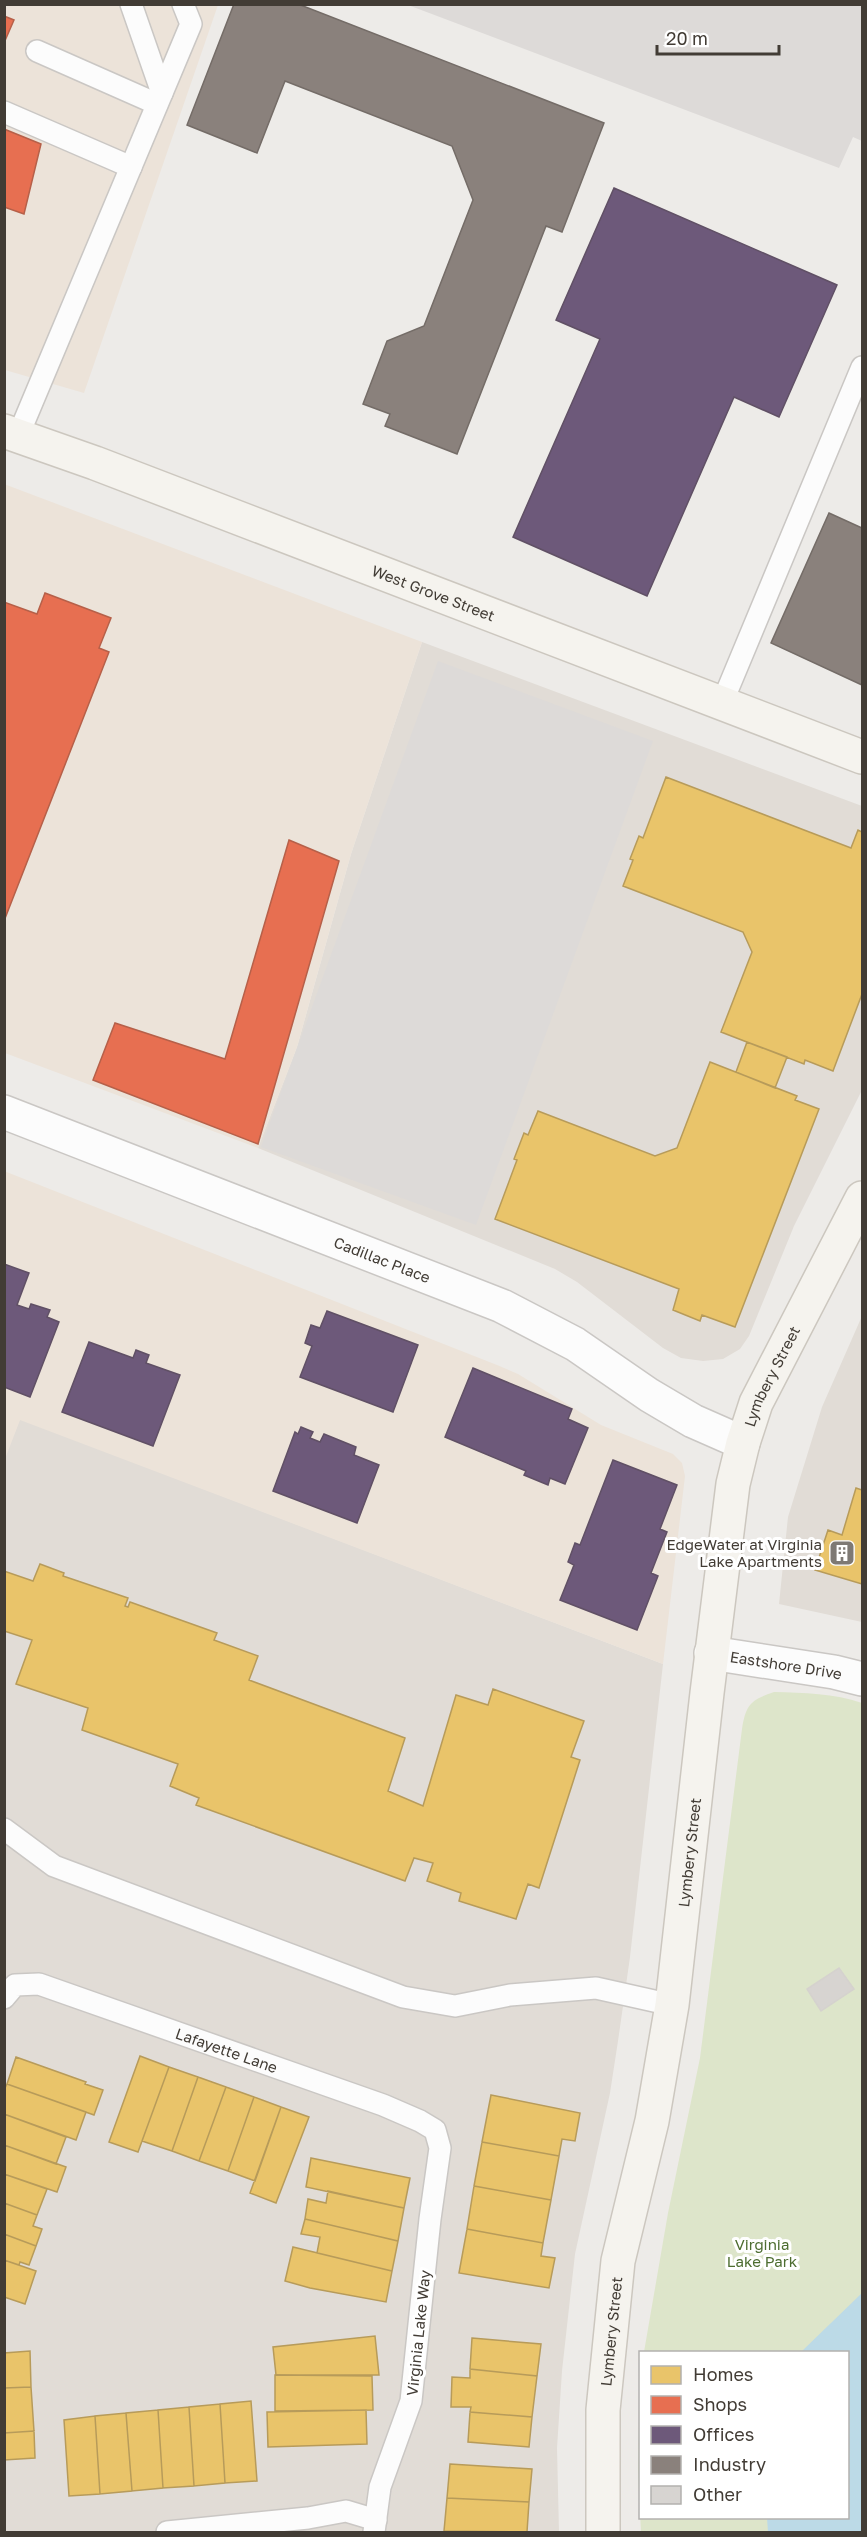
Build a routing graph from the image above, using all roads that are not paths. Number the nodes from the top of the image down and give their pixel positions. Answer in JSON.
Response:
{"nodes":[{"id":1,"x":131,"y":4,"type":"edge"},
{"id":2,"x":183,"y":4,"type":"edge"},
{"id":3,"x":37,"y":51,"type":"dead end"},
{"id":4,"x":160,"y":98,"type":"junction"},
{"id":5,"x":4,"y":112,"type":"edge"},
{"id":6,"x":131,"y":167,"type":"junction"},
{"id":7,"x":862,"y":367,"type":"edge"},
{"id":8,"x":11,"y":433,"type":"edge"},
{"id":9,"x":722,"y":703,"type":"junction"},
{"id":10,"x":862,"y":757,"type":"edge"},
{"id":11,"x":4,"y":1112,"type":"edge"},
{"id":12,"x":862,"y":1198,"type":"edge"},
{"id":13,"x":743,"y":1443,"type":"junction"},
{"id":14,"x":711,"y":1653,"type":"junction"},
{"id":15,"x":862,"y":1679,"type":"edge"},
{"id":16,"x":4,"y":1829,"type":"edge"},
{"id":17,"x":10,"y":1991,"type":"edge"},
{"id":18,"x":672,"y":2005,"type":"junction"},
{"id":19,"x":435,"y":2130,"type":"joint"},
{"id":20,"x":375,"y":2526,"type":"edge"},
{"id":21,"x":166,"y":2532,"type":"edge"},
{"id":22,"x":603,"y":2532,"type":"edge"}],
"edges":[{"from":1,"to":4,"type":"lane"},
{"from":2,"to":4,"type":"lane"},
{"from":3,"to":4,"type":"lane"},
{"from":4,"to":6,"type":"lane"},
{"from":5,"to":6,"type":"lane"},
{"from":6,"to":8,"type":"lane"},
{"from":7,"to":9,"type":"lane"},
{"from":8,"to":9,"type":"street","name":"West Grove Street"},
{"from":9,"to":10,"type":"street","name":"West Grove Street"},
{"from":11,"to":13,"type":"street","name":"Cadillac Place"},
{"from":12,"to":13,"type":"street","name":"Lymbery Street"},
{"from":13,"to":14,"type":"street","name":"Lymbery Street"},
{"from":14,"to":15,"type":"street","name":"Eastshore Drive"},
{"from":14,"to":18,"type":"street","name":"Lymbery Street"},
{"from":16,"to":18,"type":"lane"},
{"from":17,"to":19,"type":"lane","name":"Lafayette Lane"},
{"from":18,"to":22,"type":"street","name":"Lymbery Street"},
{"from":19,"to":20,"type":"lane","name":"Virginia Lake Way"},
{"from":20,"to":21,"type":"lane"}]}
